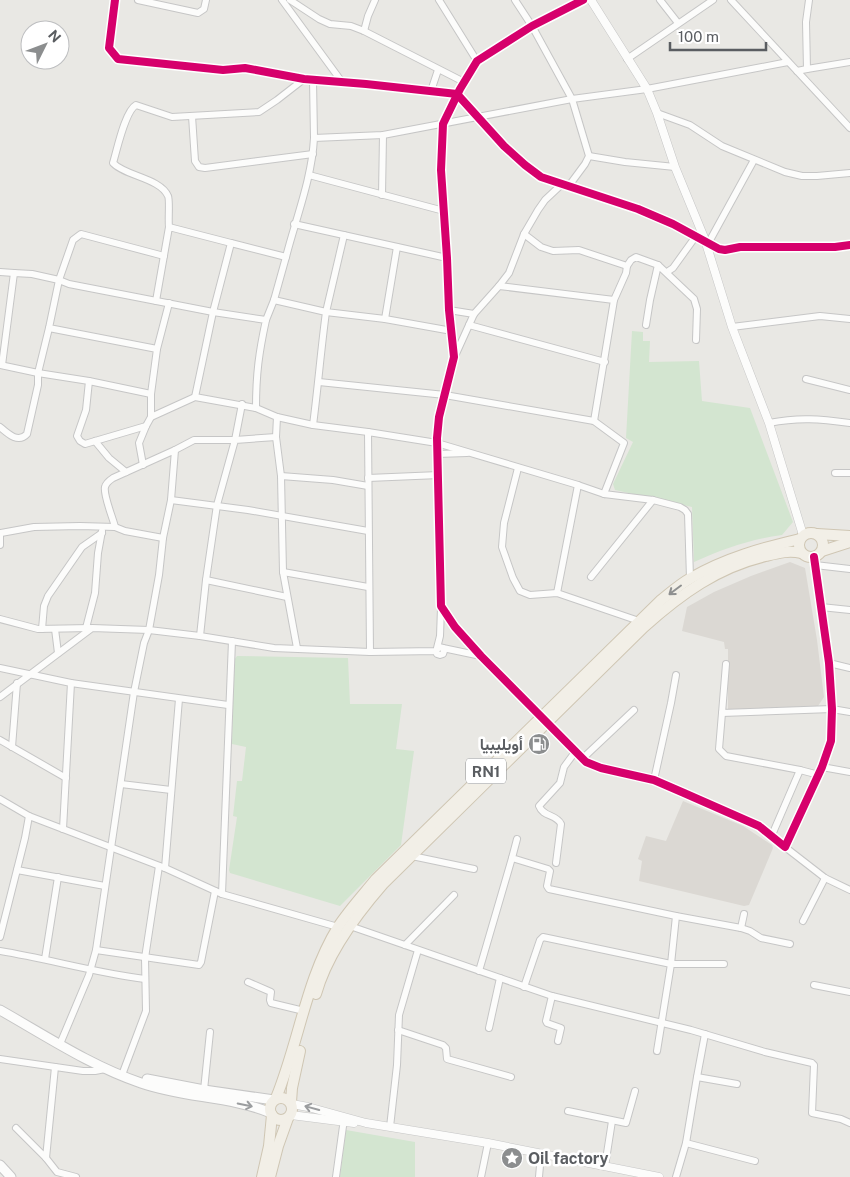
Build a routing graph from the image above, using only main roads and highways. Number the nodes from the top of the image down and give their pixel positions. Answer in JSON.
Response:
{"nodes":[{"id":1,"x":817,"y":534,"type":"junction"},
{"id":2,"x":850,"y":536,"type":"edge"},
{"id":3,"x":801,"y":537,"type":"junction"},
{"id":4,"x":850,"y":542,"type":"edge"},
{"id":5,"x":801,"y":553,"type":"junction"},
{"id":6,"x":817,"y":558,"type":"junction"},
{"id":7,"x":545,"y":719,"type":"junction"},
{"id":8,"x":0,"y":1010,"type":"edge"},
{"id":9,"x":116,"y":1072,"type":"junction"},
{"id":10,"x":275,"y":1099,"type":"junction"},
{"id":11,"x":290,"y":1110,"type":"junction"},
{"id":12,"x":271,"y":1114,"type":"junction"},
{"id":13,"x":0,"y":1165,"type":"edge"},
{"id":14,"x":11,"y":1177,"type":"edge"},
{"id":15,"x":262,"y":1177,"type":"edge"},
{"id":16,"x":270,"y":1177,"type":"edge"}],
"edges":[{"from":1,"to":2,"type":"main road","number":"RN1"},
{"from":1,"to":3,"type":"main road","number":"RN1"},
{"from":1,"to":6,"type":"main road"},
{"from":3,"to":5,"type":"main road"},
{"from":3,"to":7,"type":"main road","number":"RN1","one_way":true},
{"from":4,"to":6,"type":"main road"},
{"from":5,"to":6,"type":"main road","number":"RN1"},
{"from":5,"to":7,"type":"main road","number":"RN1"},
{"from":7,"to":10,"type":"main road","number":"RN1"},
{"from":7,"to":11,"type":"main road","number":"RN1"},
{"from":8,"to":9,"type":"main road"},
{"from":9,"to":10,"type":"main road"},
{"from":9,"to":12,"type":"main road","one_way":true},
{"from":10,"to":11,"type":"main road"},
{"from":10,"to":12,"type":"main road","number":"RN1"},
{"from":11,"to":12,"type":"main road"},
{"from":11,"to":16,"type":"main road","number":"RN1"},
{"from":12,"to":15,"type":"main road","number":"RN1"},
{"from":13,"to":14,"type":"main road"}]}
